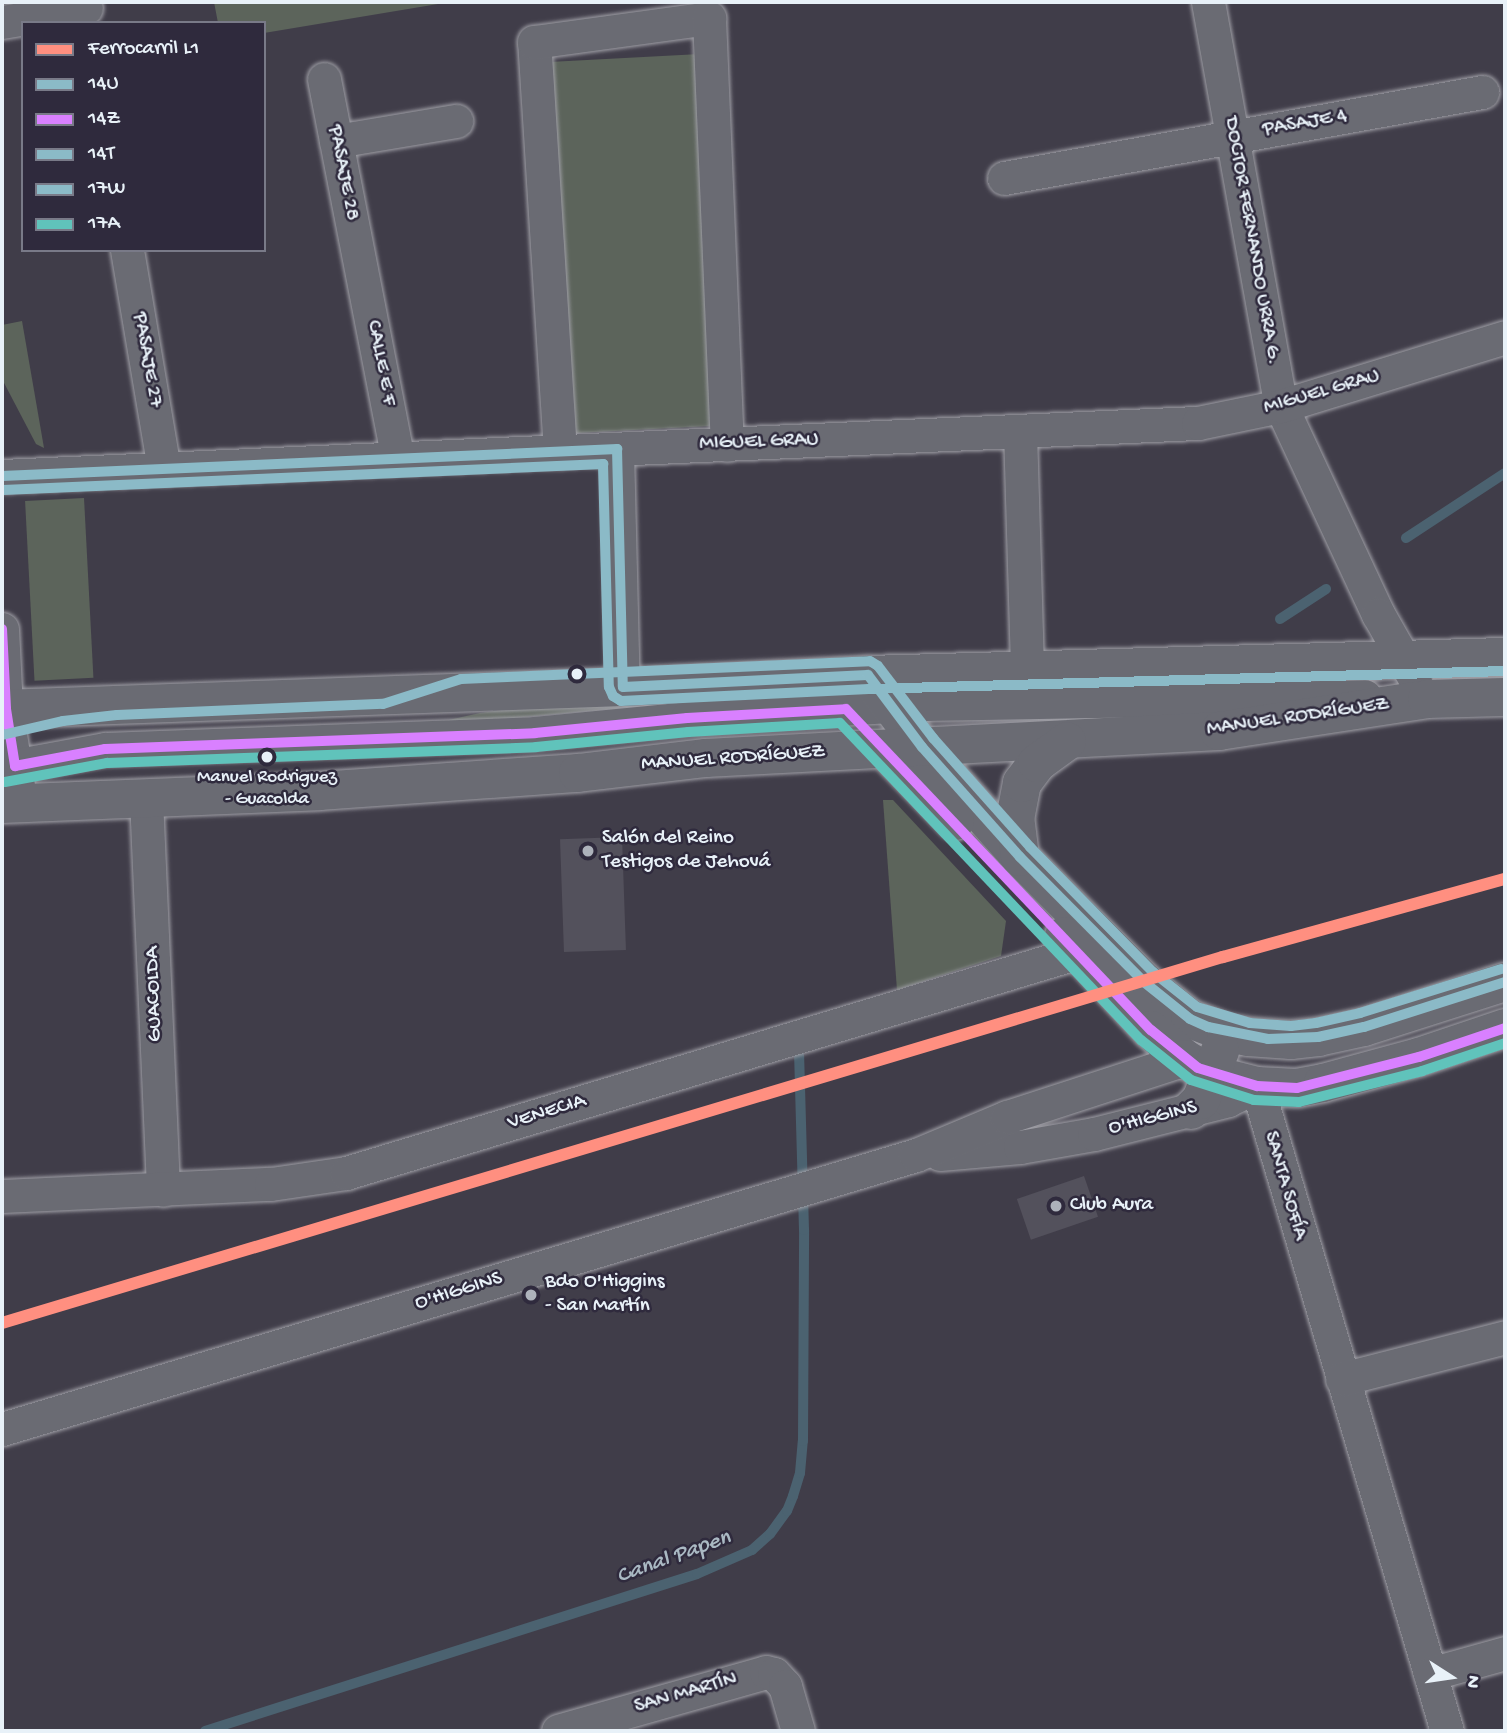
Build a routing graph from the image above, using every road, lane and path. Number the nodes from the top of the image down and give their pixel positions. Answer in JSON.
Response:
{"nodes":[{"id":1,"x":1208,"y":2,"type":"edge"},
{"id":2,"x":87,"y":11,"type":"edge"},
{"id":3,"x":2,"y":22,"type":"edge"},
{"id":4,"x":324,"y":79,"type":"dead end"},
{"id":5,"x":1482,"y":92,"type":"dead end"},
{"id":6,"x":456,"y":121,"type":"dead end"},
{"id":7,"x":1233,"y":137,"type":"junction"},
{"id":8,"x":336,"y":141,"type":"junction"},
{"id":9,"x":1004,"y":178,"type":"dead end"},
{"id":10,"x":127,"y":252,"type":"edge"},
{"id":11,"x":361,"y":267,"type":"joint"},
{"id":12,"x":1505,"y":337,"type":"edge"},
{"id":13,"x":1281,"y":406,"type":"junction"},
{"id":14,"x":1020,"y":432,"type":"junction"},
{"id":15,"x":727,"y":444,"type":"junction"},
{"id":16,"x":617,"y":449,"type":"junction"},
{"id":17,"x":561,"y":452,"type":"junction"},
{"id":18,"x":398,"y":458,"type":"junction"},
{"id":19,"x":164,"y":469,"type":"junction"},
{"id":20,"x":2,"y":476,"type":"edge"},
{"id":21,"x":2,"y":629,"type":"edge"},
{"id":22,"x":1505,"y":657,"type":"edge"},
{"id":23,"x":1404,"y":660,"type":"junction"},
{"id":24,"x":1027,"y":671,"type":"junction"},
{"id":25,"x":869,"y":675,"type":"junction"},
{"id":26,"x":623,"y":687,"type":"junction"},
{"id":27,"x":462,"y":693,"type":"junction"},
{"id":28,"x":1505,"y":697,"type":"edge"},
{"id":29,"x":1427,"y":699,"type":"junction"},
{"id":30,"x":894,"y":705,"type":"junction"},
{"id":31,"x":4,"y":709,"type":"edge"},
{"id":32,"x":846,"y":709,"type":"junction"},
{"id":33,"x":1068,"y":741,"type":"junction"},
{"id":34,"x":904,"y":749,"type":"junction"},
{"id":35,"x":8,"y":758,"type":"edge"},
{"id":36,"x":146,"y":798,"type":"junction"},
{"id":37,"x":11,"y":804,"type":"edge"},
{"id":38,"x":1020,"y":857,"type":"junction"},
{"id":39,"x":1079,"y":952,"type":"junction"},
{"id":40,"x":1505,"y":982,"type":"edge"},
{"id":41,"x":1505,"y":1028,"type":"edge"},
{"id":42,"x":1226,"y":1033,"type":"junction"},
{"id":43,"x":1199,"y":1067,"type":"junction"},
{"id":44,"x":1257,"y":1086,"type":"junction"},
{"id":45,"x":1191,"y":1110,"type":"junction"},
{"id":46,"x":916,"y":1155,"type":"junction"},
{"id":47,"x":163,"y":1190,"type":"junction"},
{"id":48,"x":2,"y":1196,"type":"edge"},
{"id":49,"x":1505,"y":1337,"type":"edge"},
{"id":50,"x":1342,"y":1379,"type":"junction"},
{"id":51,"x":2,"y":1429,"type":"edge"},
{"id":52,"x":1505,"y":1653,"type":"edge"},
{"id":53,"x":1430,"y":1674,"type":"junction"},
{"id":54,"x":568,"y":1730,"type":"edge"},
{"id":55,"x":798,"y":1731,"type":"edge"},
{"id":56,"x":1447,"y":1731,"type":"edge"}],
"edges":[{"from":1,"to":7,"type":"street","name":"DOCTOR FERNANDO URRA G."},
{"from":2,"to":3,"type":"street"},
{"from":4,"to":8,"type":"street","name":"PASAJE 28"},
{"from":5,"to":7,"type":"street","name":"PASAJE 4"},
{"from":6,"to":8,"type":"street"},
{"from":7,"to":9,"type":"street","name":"PASAJE 4"},
{"from":7,"to":13,"type":"street","name":"DOCTOR FERNANDO URRA G."},
{"from":8,"to":11,"type":"street","name":"PASAJE 28"},
{"from":10,"to":19,"type":"street","name":"PASAJE 27"},
{"from":11,"to":18,"type":"street","name":"CALLE E F"},
{"from":12,"to":13,"type":"street","name":"MIGUEL GRAU"},
{"from":13,"to":14,"type":"street","name":"MIGUEL GRAU"},
{"from":13,"to":23,"type":"street","name":"DOCTOR FERNANDO URRA G."},
{"from":14,"to":15,"type":"street","name":"MIGUEL GRAU"},
{"from":14,"to":24,"type":"street"},
{"from":15,"to":16,"type":"street","name":"MIGUEL GRAU"},
{"from":15,"to":17,"type":"street"},
{"from":16,"to":17,"type":"street","name":"MIGUEL GRAU"},
{"from":16,"to":26,"type":"street"},
{"from":17,"to":18,"type":"street","name":"MIGUEL GRAU"},
{"from":18,"to":19,"type":"street","name":"MIGUEL GRAU"},
{"from":19,"to":20,"type":"street","name":"MIGUEL GRAU"},
{"from":21,"to":31,"type":"street"},
{"from":22,"to":23,"type":"main road"},
{"from":23,"to":24,"type":"main road"},
{"from":23,"to":29,"type":"street","name":"DOCTOR FERNANDO URRA G."},
{"from":24,"to":25,"type":"main road"},
{"from":25,"to":26,"type":"main road"},
{"from":25,"to":30,"type":"main road"},
{"from":26,"to":27,"type":"main road"},
{"from":27,"to":31,"type":"main road"},
{"from":27,"to":35,"type":"street"},
{"from":28,"to":29,"type":"main road","name":"MANUEL RODRÍGUEZ"},
{"from":29,"to":30,"type":"street"},
{"from":29,"to":33,"type":"main road","name":"MANUEL RODRÍGUEZ"},
{"from":30,"to":32,"type":"street"},
{"from":30,"to":34,"type":"main road"},
{"from":31,"to":35,"type":"street"},
{"from":32,"to":34,"type":"street"},
{"from":32,"to":35,"type":"street"},
{"from":33,"to":34,"type":"main road","name":"MANUEL RODRÍGUEZ"},
{"from":33,"to":38,"type":"main road"},
{"from":34,"to":36,"type":"main road","name":"MANUEL RODRÍGUEZ"},
{"from":34,"to":38,"type":"main road"},
{"from":34,"to":39,"type":"main road"},
{"from":35,"to":37,"type":"street"},
{"from":36,"to":37,"type":"main road","name":"MANUEL RODRÍGUEZ"},
{"from":36,"to":47,"type":"street","name":"GUACOLDA"},
{"from":38,"to":42,"type":"main road"},
{"from":39,"to":43,"type":"main road"},
{"from":39,"to":47,"type":"street","name":"VENECIA"},
{"from":40,"to":42,"type":"main road"},
{"from":41,"to":44,"type":"main road","name":"O'HIGGINS"},
{"from":42,"to":43,"type":"main road"},
{"from":43,"to":44,"type":"main road"},
{"from":43,"to":45,"type":"main road"},
{"from":43,"to":46,"type":"street","name":"O'HIGGINS"},
{"from":44,"to":45,"type":"street","name":"O'HIGGINS"},
{"from":44,"to":50,"type":"street","name":"SANTA SOFÍA"},
{"from":45,"to":46,"type":"street","name":"O'HIGGINS"},
{"from":46,"to":51,"type":"street","name":"O'HIGGINS"},
{"from":47,"to":48,"type":"street","name":"VENECIA"},
{"from":49,"to":50,"type":"street"},
{"from":50,"to":53,"type":"street","name":"SANTA SOFÍA"},
{"from":52,"to":53,"type":"street"},
{"from":53,"to":56,"type":"street","name":"SANTA SOFÍA"},
{"from":54,"to":55,"type":"street","name":"SAN MARTÍN"}]}
